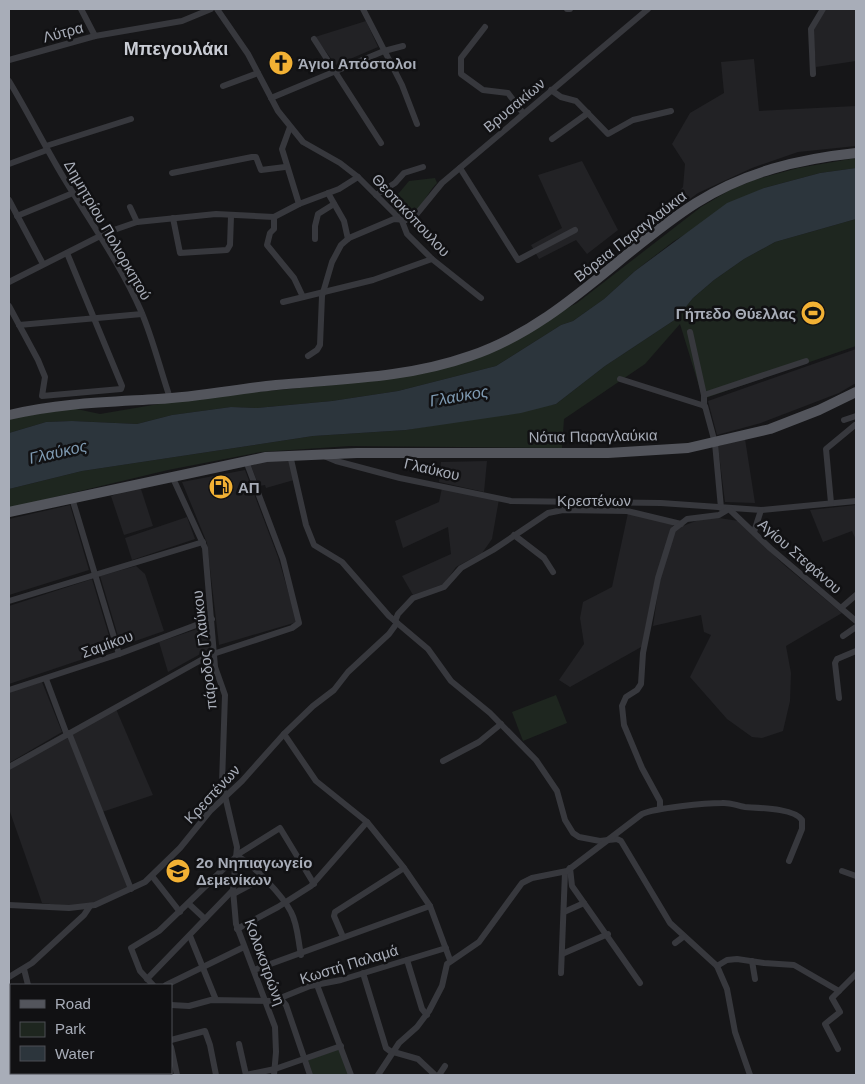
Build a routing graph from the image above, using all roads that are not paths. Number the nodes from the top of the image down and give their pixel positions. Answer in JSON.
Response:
{"nodes":[{"id":1,"x":81,"y":9,"type":"edge"},
{"id":2,"x":211,"y":9,"type":"edge"},
{"id":3,"x":217,"y":9,"type":"edge"},
{"id":4,"x":364,"y":9,"type":"edge"},
{"id":5,"x":648,"y":9,"type":"edge"},
{"id":6,"x":824,"y":9,"type":"edge"},
{"id":7,"x":485,"y":27,"type":"dead end"},
{"id":8,"x":95,"y":36,"type":"junction"},
{"id":9,"x":314,"y":39,"type":"dead end"},
{"id":10,"x":403,"y":46,"type":"dead end"},
{"id":11,"x":384,"y":51,"type":"junction"},
{"id":12,"x":9,"y":60,"type":"edge"},
{"id":13,"x":335,"y":71,"type":"junction"},
{"id":14,"x":258,"y":73,"type":"junction"},
{"id":15,"x":813,"y":74,"type":"dead end"},
{"id":16,"x":9,"y":81,"type":"edge"},
{"id":17,"x":223,"y":86,"type":"dead end"},
{"id":18,"x":551,"y":90,"type":"junction"},
{"id":19,"x":271,"y":98,"type":"junction"},
{"id":20,"x":671,"y":111,"type":"dead end"},
{"id":21,"x":523,"y":113,"type":"junction"},
{"id":22,"x":588,"y":114,"type":"junction"},
{"id":23,"x":131,"y":119,"type":"dead end"},
{"id":24,"x":417,"y":124,"type":"dead end"},
{"id":25,"x":290,"y":127,"type":"junction"},
{"id":26,"x":552,"y":139,"type":"dead end"},
{"id":27,"x":381,"y":143,"type":"dead end"},
{"id":28,"x":47,"y":148,"type":"junction"},
{"id":29,"x":856,"y":153,"type":"edge"},
{"id":30,"x":9,"y":164,"type":"edge"},
{"id":31,"x":286,"y":167,"type":"junction"},
{"id":32,"x":423,"y":168,"type":"dead end"},
{"id":33,"x":460,"y":168,"type":"junction"},
{"id":34,"x":172,"y":173,"type":"dead end"},
{"id":35,"x":358,"y":177,"type":"junction"},
{"id":36,"x":73,"y":193,"type":"junction"},
{"id":37,"x":328,"y":193,"type":"junction"},
{"id":38,"x":376,"y":195,"type":"junction"},
{"id":39,"x":9,"y":200,"type":"edge"},
{"id":40,"x":299,"y":204,"type":"junction"},
{"id":41,"x":334,"y":204,"type":"junction"},
{"id":42,"x":130,"y":206,"type":"dead end"},
{"id":43,"x":17,"y":216,"type":"junction"},
{"id":44,"x":231,"y":216,"type":"junction"},
{"id":45,"x":274,"y":217,"type":"junction"},
{"id":46,"x":173,"y":218,"type":"junction"},
{"id":47,"x":400,"y":219,"type":"junction"},
{"id":48,"x":138,"y":222,"type":"junction"},
{"id":49,"x":575,"y":230,"type":"dead end"},
{"id":50,"x":101,"y":236,"type":"junction"},
{"id":51,"x":316,"y":239,"type":"dead end"},
{"id":52,"x":348,"y":239,"type":"junction"},
{"id":53,"x":66,"y":253,"type":"junction"},
{"id":54,"x":432,"y":259,"type":"junction"},
{"id":55,"x":43,"y":264,"type":"junction"},
{"id":56,"x":9,"y":282,"type":"edge"},
{"id":57,"x":323,"y":294,"type":"junction"},
{"id":58,"x":302,"y":297,"type":"junction"},
{"id":59,"x":480,"y":298,"type":"dead end"},
{"id":60,"x":283,"y":302,"type":"dead end"},
{"id":61,"x":9,"y":306,"type":"edge"},
{"id":62,"x":142,"y":314,"type":"junction"},
{"id":63,"x":93,"y":316,"type":"junction"},
{"id":64,"x":19,"y":325,"type":"junction"},
{"id":65,"x":690,"y":332,"type":"dead end"},
{"id":66,"x":308,"y":356,"type":"dead end"},
{"id":67,"x":806,"y":361,"type":"dead end"},
{"id":68,"x":620,"y":379,"type":"dead end"},
{"id":69,"x":856,"y":392,"type":"edge"},
{"id":70,"x":704,"y":395,"type":"junction"},
{"id":71,"x":170,"y":398,"type":"junction"},
{"id":72,"x":704,"y":406,"type":"junction"},
{"id":73,"x":9,"y":415,"type":"edge"},
{"id":74,"x":856,"y":416,"type":"edge"},
{"id":75,"x":844,"y":420,"type":"dead end"},
{"id":76,"x":855,"y":425,"type":"dead end"},
{"id":77,"x":715,"y":443,"type":"junction"},
{"id":78,"x":321,"y":454,"type":"junction"},
{"id":79,"x":290,"y":456,"type":"junction"},
{"id":80,"x":246,"y":461,"type":"junction"},
{"id":81,"x":172,"y":476,"type":"junction"},
{"id":82,"x":72,"y":498,"type":"junction"},
{"id":83,"x":856,"y":501,"type":"edge"},
{"id":84,"x":831,"y":503,"type":"junction"},
{"id":85,"x":721,"y":508,"type":"junction"},
{"id":86,"x":729,"y":509,"type":"junction"},
{"id":87,"x":761,"y":510,"type":"junction"},
{"id":88,"x":9,"y":512,"type":"edge"},
{"id":89,"x":680,"y":524,"type":"junction"},
{"id":90,"x":754,"y":532,"type":"junction"},
{"id":91,"x":514,"y":535,"type":"junction"},
{"id":92,"x":202,"y":542,"type":"junction"},
{"id":93,"x":553,"y":572,"type":"dead end"},
{"id":94,"x":95,"y":573,"type":"junction"},
{"id":95,"x":856,"y":595,"type":"edge"},
{"id":96,"x":9,"y":601,"type":"edge"},
{"id":97,"x":841,"y":608,"type":"junction"},
{"id":98,"x":212,"y":619,"type":"junction"},
{"id":99,"x":856,"y":621,"type":"edge"},
{"id":100,"x":396,"y":622,"type":"junction"},
{"id":101,"x":856,"y":627,"type":"edge"},
{"id":102,"x":843,"y":636,"type":"dead end"},
{"id":103,"x":856,"y":651,"type":"edge"},
{"id":104,"x":215,"y":652,"type":"junction"},
{"id":105,"x":119,"y":654,"type":"junction"},
{"id":106,"x":46,"y":679,"type":"junction"},
{"id":107,"x":9,"y":690,"type":"edge"},
{"id":108,"x":839,"y":698,"type":"dead end"},
{"id":109,"x":501,"y":724,"type":"junction"},
{"id":110,"x":68,"y":734,"type":"junction"},
{"id":111,"x":284,"y":734,"type":"junction"},
{"id":112,"x":443,"y":761,"type":"dead end"},
{"id":113,"x":9,"y":767,"type":"edge"},
{"id":114,"x":224,"y":798,"type":"junction"},
{"id":115,"x":660,"y":809,"type":"junction"},
{"id":116,"x":367,"y":822,"type":"junction"},
{"id":117,"x":610,"y":840,"type":"junction"},
{"id":118,"x":237,"y":856,"type":"junction"},
{"id":119,"x":789,"y":861,"type":"dead end"},
{"id":120,"x":404,"y":868,"type":"junction"},
{"id":121,"x":568,"y":870,"type":"junction"},
{"id":122,"x":842,"y":871,"type":"dead end"},
{"id":123,"x":152,"y":876,"type":"junction"},
{"id":124,"x":856,"y":876,"type":"edge"},
{"id":125,"x":263,"y":878,"type":"junction"},
{"id":126,"x":314,"y":884,"type":"junction"},
{"id":127,"x":131,"y":889,"type":"junction"},
{"id":128,"x":233,"y":892,"type":"junction"},
{"id":129,"x":285,"y":903,"type":"junction"},
{"id":130,"x":584,"y":903,"type":"junction"},
{"id":131,"x":189,"y":904,"type":"junction"},
{"id":132,"x":9,"y":905,"type":"edge"},
{"id":133,"x":90,"y":906,"type":"junction"},
{"id":134,"x":430,"y":906,"type":"junction"},
{"id":135,"x":180,"y":912,"type":"junction"},
{"id":136,"x":564,"y":912,"type":"junction"},
{"id":137,"x":205,"y":919,"type":"junction"},
{"id":138,"x":237,"y":929,"type":"junction"},
{"id":139,"x":608,"y":934,"type":"junction"},
{"id":140,"x":190,"y":936,"type":"junction"},
{"id":141,"x":343,"y":937,"type":"junction"},
{"id":142,"x":683,"y":937,"type":"junction"},
{"id":143,"x":675,"y":943,"type":"dead end"},
{"id":144,"x":244,"y":947,"type":"junction"},
{"id":145,"x":446,"y":948,"type":"junction"},
{"id":146,"x":562,"y":954,"type":"junction"},
{"id":147,"x":301,"y":955,"type":"junction"},
{"id":148,"x":407,"y":960,"type":"junction"},
{"id":149,"x":450,"y":960,"type":"junction"},
{"id":150,"x":752,"y":961,"type":"junction"},
{"id":151,"x":717,"y":966,"type":"junction"},
{"id":152,"x":203,"y":967,"type":"junction"},
{"id":153,"x":24,"y":969,"type":"junction"},
{"id":154,"x":254,"y":970,"type":"junction"},
{"id":155,"x":363,"y":973,"type":"junction"},
{"id":156,"x":561,"y":973,"type":"dead end"},
{"id":157,"x":856,"y":974,"type":"edge"},
{"id":158,"x":9,"y":977,"type":"edge"},
{"id":159,"x":147,"y":979,"type":"junction"},
{"id":160,"x":754,"y":979,"type":"dead end"},
{"id":161,"x":853,"y":982,"type":"edge"},
{"id":162,"x":640,"y":983,"type":"dead end"},
{"id":163,"x":28,"y":984,"type":"edge"},
{"id":164,"x":152,"y":984,"type":"edge"},
{"id":165,"x":168,"y":984,"type":"edge"},
{"id":166,"x":317,"y":985,"type":"junction"},
{"id":167,"x":839,"y":990,"type":"junction"},
{"id":168,"x":280,"y":998,"type":"junction"},
{"id":169,"x":216,"y":1000,"type":"junction"},
{"id":170,"x":265,"y":1002,"type":"junction"},
{"id":171,"x":172,"y":1005,"type":"edge"},
{"id":172,"x":427,"y":1015,"type":"junction"},
{"id":173,"x":172,"y":1040,"type":"edge"},
{"id":174,"x":240,"y":1044,"type":"dead end"},
{"id":175,"x":341,"y":1046,"type":"junction"},
{"id":176,"x":838,"y":1049,"type":"dead end"},
{"id":177,"x":172,"y":1052,"type":"edge"},
{"id":178,"x":393,"y":1052,"type":"junction"},
{"id":179,"x":304,"y":1059,"type":"junction"},
{"id":180,"x":445,"y":1066,"type":"dead end"},
{"id":181,"x":274,"y":1072,"type":"edge"},
{"id":182,"x":176,"y":1075,"type":"edge"},
{"id":183,"x":216,"y":1075,"type":"edge"},
{"id":184,"x":246,"y":1075,"type":"edge"},
{"id":185,"x":310,"y":1075,"type":"edge"},
{"id":186,"x":352,"y":1075,"type":"edge"},
{"id":187,"x":378,"y":1075,"type":"edge"},
{"id":188,"x":435,"y":1075,"type":"edge"},
{"id":189,"x":439,"y":1075,"type":"edge"},
{"id":190,"x":750,"y":1075,"type":"edge"}],
"edges":[{"from":1,"to":8,"type":"street"},
{"from":2,"to":8,"type":"street","name":"Λύτρα"},
{"from":3,"to":14,"type":"street","name":"Θεοτοκόπουλου"},
{"from":4,"to":11,"type":"street"},
{"from":5,"to":18,"type":"street","name":"Βρυσακίων"},
{"from":6,"to":15,"type":"street"},
{"from":7,"to":21,"type":"street"},
{"from":8,"to":12,"type":"street","name":"Λύτρα"},
{"from":9,"to":13,"type":"street"},
{"from":10,"to":11,"type":"street"},
{"from":11,"to":13,"type":"street"},
{"from":11,"to":24,"type":"street"},
{"from":13,"to":19,"type":"street"},
{"from":13,"to":27,"type":"street"},
{"from":14,"to":17,"type":"street"},
{"from":14,"to":19,"type":"street","name":"Θεοτοκόπουλου"},
{"from":16,"to":28,"type":"street","name":"Δημητρίου Πολιορκητού"},
{"from":18,"to":21,"type":"street","name":"Βρυσακίων"},
{"from":18,"to":22,"type":"street"},
{"from":19,"to":25,"type":"street","name":"Θεοτοκόπουλου"},
{"from":20,"to":22,"type":"street"},
{"from":21,"to":33,"type":"street","name":"Βρυσακίων"},
{"from":22,"to":26,"type":"street"},
{"from":23,"to":28,"type":"street"},
{"from":25,"to":31,"type":"street"},
{"from":25,"to":35,"type":"street","name":"Θεοτοκόπουλου"},
{"from":28,"to":30,"type":"street"},
{"from":28,"to":36,"type":"street","name":"Δημητρίου Πολιορκητού"},
{"from":29,"to":71,"type":"main road","name":"Βόρεια Παραγλαύκια"},
{"from":31,"to":34,"type":"street"},
{"from":31,"to":40,"type":"street"},
{"from":32,"to":38,"type":"street"},
{"from":33,"to":47,"type":"street","name":"Βρυσακίων"},
{"from":33,"to":49,"type":"street"},
{"from":35,"to":37,"type":"street"},
{"from":35,"to":38,"type":"street","name":"Θεοτοκόπουλου"},
{"from":36,"to":43,"type":"street"},
{"from":36,"to":50,"type":"street","name":"Δημητρίου Πολιορκητού"},
{"from":37,"to":40,"type":"street"},
{"from":37,"to":41,"type":"street"},
{"from":38,"to":47,"type":"street","name":"Θεοτοκόπουλου"},
{"from":39,"to":43,"type":"street"},
{"from":40,"to":45,"type":"street"},
{"from":41,"to":51,"type":"street"},
{"from":41,"to":52,"type":"street"},
{"from":42,"to":48,"type":"street"},
{"from":43,"to":55,"type":"street"},
{"from":44,"to":45,"type":"street"},
{"from":44,"to":46,"type":"street"},
{"from":44,"to":46,"type":"street"},
{"from":45,"to":58,"type":"street"},
{"from":46,"to":48,"type":"street"},
{"from":47,"to":52,"type":"street","name":"Βρυσακίων"},
{"from":47,"to":54,"type":"street","name":"Θεοτοκόπουλου"},
{"from":48,"to":50,"type":"street"},
{"from":50,"to":53,"type":"street"},
{"from":50,"to":62,"type":"street","name":"Δημητρίου Πολιορκητού"},
{"from":52,"to":57,"type":"street"},
{"from":53,"to":55,"type":"street"},
{"from":53,"to":63,"type":"street"},
{"from":54,"to":57,"type":"street"},
{"from":54,"to":59,"type":"street","name":"Θεοτοκόπουλου"},
{"from":55,"to":56,"type":"street"},
{"from":57,"to":58,"type":"street"},
{"from":57,"to":66,"type":"street"},
{"from":58,"to":60,"type":"street"},
{"from":61,"to":64,"type":"street"},
{"from":62,"to":63,"type":"street"},
{"from":62,"to":71,"type":"street","name":"Δημητρίου Πολιορκητού"},
{"from":63,"to":64,"type":"street"},
{"from":63,"to":64,"type":"street"},
{"from":65,"to":70,"type":"street"},
{"from":67,"to":70,"type":"street"},
{"from":68,"to":72,"type":"street"},
{"from":69,"to":77,"type":"main road","name":"Νότια Παραγλαύκια"},
{"from":70,"to":72,"type":"street"},
{"from":71,"to":73,"type":"main road","name":"Βόρεια Παραγλαύκια"},
{"from":72,"to":77,"type":"street"},
{"from":74,"to":75,"type":"street"},
{"from":76,"to":84,"type":"street"},
{"from":77,"to":78,"type":"main road","name":"Νότια Παραγλαύκια"},
{"from":77,"to":85,"type":"street"},
{"from":78,"to":79,"type":"main road","name":"Γλαύκου"},
{"from":78,"to":85,"type":"street","name":"Γλαύκου"},
{"from":79,"to":80,"type":"main road","name":"Γλαύκου"},
{"from":79,"to":100,"type":"street"},
{"from":80,"to":81,"type":"main road","name":"Γλαύκου"},
{"from":80,"to":104,"type":"street"},
{"from":81,"to":82,"type":"main road","name":"Γλαύκου"},
{"from":81,"to":92,"type":"street","name":"πάροδος Γλαύκου"},
{"from":82,"to":88,"type":"main road","name":"Γλαύκου"},
{"from":82,"to":94,"type":"street"},
{"from":83,"to":84,"type":"street","name":"Γλαύκου"},
{"from":84,"to":87,"type":"street","name":"Γλαύκου"},
{"from":85,"to":86,"type":"street","name":"Γλαύκου"},
{"from":86,"to":87,"type":"street","name":"Γλαύκου"},
{"from":86,"to":89,"type":"street"},
{"from":86,"to":90,"type":"street","name":"Αγίου Στεφάνου"},
{"from":87,"to":90,"type":"street"},
{"from":89,"to":91,"type":"street","name":"Κρεστένων"},
{"from":89,"to":115,"type":"street"},
{"from":90,"to":97,"type":"street","name":"Αγίου Στεφάνου"},
{"from":91,"to":93,"type":"street"},
{"from":91,"to":100,"type":"street","name":"Κρεστένων"},
{"from":92,"to":94,"type":"street"},
{"from":92,"to":98,"type":"street","name":"πάροδος Γλαύκου"},
{"from":94,"to":96,"type":"street"},
{"from":94,"to":105,"type":"street"},
{"from":95,"to":97,"type":"street"},
{"from":97,"to":99,"type":"street","name":"Αγίου Στεφάνου"},
{"from":98,"to":104,"type":"street","name":"πάροδος Γλαύκου"},
{"from":98,"to":105,"type":"street","name":"Σαμίκου"},
{"from":100,"to":109,"type":"street"},
{"from":100,"to":111,"type":"street","name":"Κρεστένων"},
{"from":101,"to":102,"type":"street"},
{"from":103,"to":108,"type":"street"},
{"from":104,"to":110,"type":"street"},
{"from":104,"to":114,"type":"street","name":"πάροδος Γλαύκου"},
{"from":105,"to":106,"type":"street","name":"Σαμίκου"},
{"from":106,"to":107,"type":"street","name":"Σαμίκου"},
{"from":106,"to":110,"type":"street"},
{"from":109,"to":112,"type":"street"},
{"from":109,"to":117,"type":"street"},
{"from":110,"to":113,"type":"street"},
{"from":110,"to":127,"type":"street"},
{"from":111,"to":114,"type":"street","name":"Κρεστένων"},
{"from":111,"to":116,"type":"street"},
{"from":114,"to":118,"type":"street","name":"Κολοκοτρώνη"},
{"from":114,"to":123,"type":"street","name":"Κρεστένων"},
{"from":115,"to":117,"type":"street"},
{"from":115,"to":119,"type":"street"},
{"from":116,"to":120,"type":"street"},
{"from":116,"to":126,"type":"street"},
{"from":117,"to":121,"type":"street"},
{"from":117,"to":142,"type":"street"},
{"from":118,"to":125,"type":"street"},
{"from":118,"to":126,"type":"street"},
{"from":118,"to":128,"type":"street","name":"Κολοκοτρώνη"},
{"from":118,"to":131,"type":"street"},
{"from":120,"to":134,"type":"street"},
{"from":120,"to":141,"type":"street"},
{"from":121,"to":130,"type":"street"},
{"from":121,"to":136,"type":"street"},
{"from":121,"to":149,"type":"street"},
{"from":122,"to":124,"type":"street"},
{"from":123,"to":127,"type":"street","name":"Κρεστένων"},
{"from":123,"to":135,"type":"street"},
{"from":125,"to":128,"type":"street"},
{"from":125,"to":129,"type":"street"},
{"from":126,"to":129,"type":"street"},
{"from":127,"to":133,"type":"street","name":"Κρεστένων"},
{"from":128,"to":137,"type":"street"},
{"from":128,"to":138,"type":"street","name":"Κολοκοτρώνη"},
{"from":129,"to":138,"type":"street"},
{"from":129,"to":147,"type":"street"},
{"from":130,"to":136,"type":"street"},
{"from":130,"to":139,"type":"street"},
{"from":131,"to":135,"type":"street"},
{"from":131,"to":137,"type":"street"},
{"from":132,"to":133,"type":"street","name":"Κρεστένων"},
{"from":133,"to":153,"type":"street"},
{"from":134,"to":141,"type":"street"},
{"from":134,"to":145,"type":"street"},
{"from":135,"to":159,"type":"street"},
{"from":136,"to":146,"type":"street"},
{"from":137,"to":140,"type":"street"},
{"from":138,"to":144,"type":"street","name":"Κολοκοτρώνη"},
{"from":139,"to":146,"type":"street"},
{"from":139,"to":162,"type":"street"},
{"from":140,"to":152,"type":"street"},
{"from":140,"to":159,"type":"street"},
{"from":141,"to":147,"type":"street"},
{"from":142,"to":143,"type":"street"},
{"from":142,"to":151,"type":"street"},
{"from":144,"to":152,"type":"street"},
{"from":144,"to":154,"type":"street","name":"Κολοκοτρώνη"},
{"from":145,"to":148,"type":"street","name":"Κωστή Παλαμά"},
{"from":145,"to":149,"type":"street"},
{"from":146,"to":156,"type":"street"},
{"from":147,"to":154,"type":"street"},
{"from":148,"to":155,"type":"street","name":"Κωστή Παλαμά"},
{"from":148,"to":172,"type":"street"},
{"from":149,"to":172,"type":"street"},
{"from":150,"to":151,"type":"street"},
{"from":150,"to":160,"type":"street"},
{"from":150,"to":167,"type":"street"},
{"from":151,"to":190,"type":"street"},
{"from":152,"to":165,"type":"street"},
{"from":152,"to":169,"type":"street"},
{"from":153,"to":158,"type":"street"},
{"from":153,"to":163,"type":"street"},
{"from":154,"to":170,"type":"street","name":"Κολοκοτρώνη"},
{"from":155,"to":166,"type":"street","name":"Κωστή Παλαμά"},
{"from":155,"to":178,"type":"street"},
{"from":157,"to":161,"type":"street"},
{"from":159,"to":164,"type":"street"},
{"from":161,"to":167,"type":"street"},
{"from":166,"to":168,"type":"street","name":"Κωστή Παλαμά"},
{"from":166,"to":175,"type":"street"},
{"from":167,"to":176,"type":"street"},
{"from":168,"to":170,"type":"street","name":"Κωστή Παλαμά"},
{"from":168,"to":179,"type":"street"},
{"from":169,"to":170,"type":"street","name":"Κωστή Παλαμά"},
{"from":169,"to":171,"type":"street","name":"Κωστή Παλαμά"},
{"from":170,"to":181,"type":"street","name":"Κολοκοτρώνη"},
{"from":172,"to":178,"type":"street"},
{"from":173,"to":183,"type":"street"},
{"from":174,"to":184,"type":"street"},
{"from":175,"to":179,"type":"street"},
{"from":175,"to":186,"type":"street"},
{"from":177,"to":182,"type":"street"},
{"from":178,"to":187,"type":"street"},
{"from":178,"to":188,"type":"street"},
{"from":179,"to":181,"type":"street"},
{"from":179,"to":185,"type":"street"},
{"from":180,"to":189,"type":"street"},
{"from":181,"to":184,"type":"street"}]}
